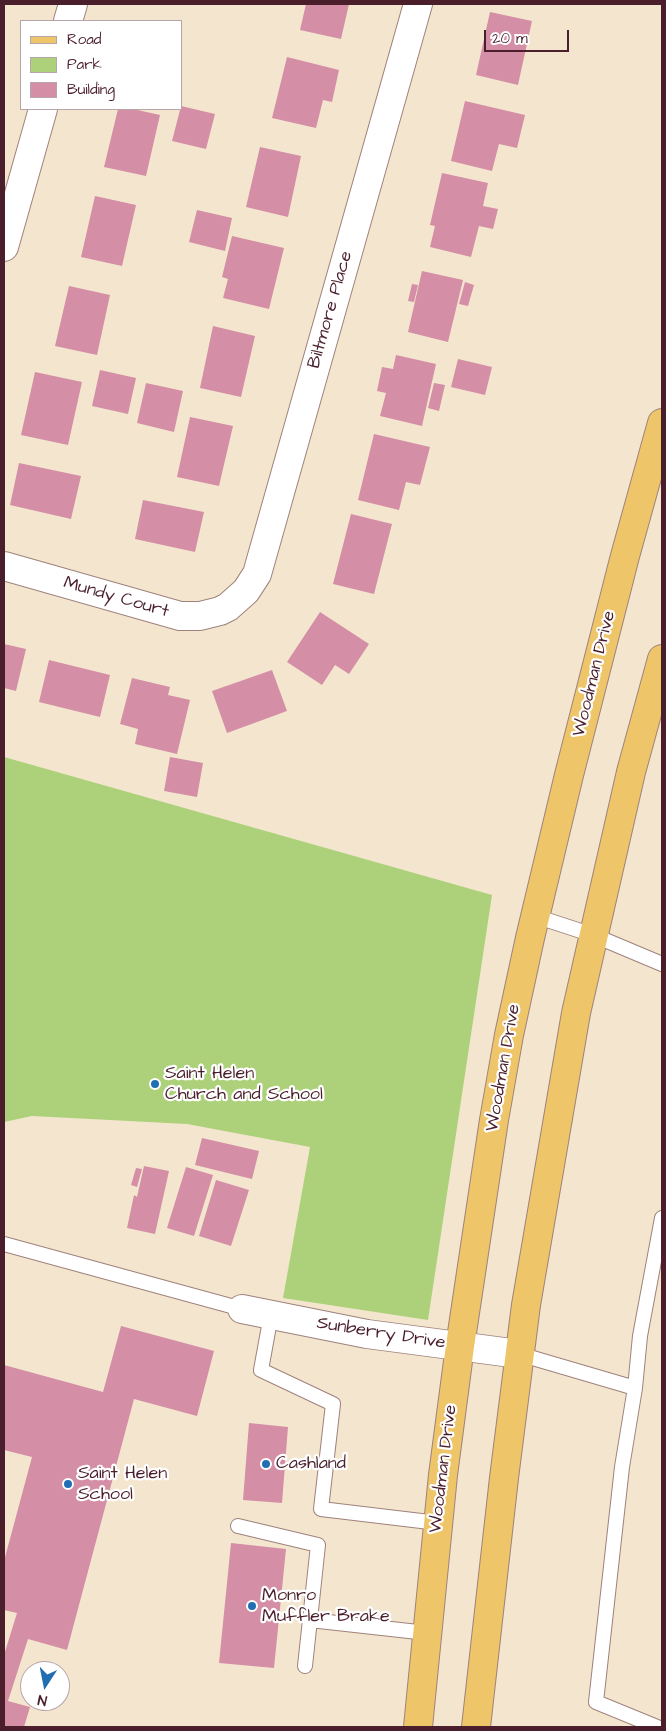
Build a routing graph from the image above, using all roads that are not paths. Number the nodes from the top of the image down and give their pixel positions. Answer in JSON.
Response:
{"nodes":[{"id":1,"x":73,"y":4,"type":"edge"},
{"id":2,"x":418,"y":4,"type":"edge"},
{"id":3,"x":68,"y":20,"type":"edge"},
{"id":4,"x":43,"y":110,"type":"edge"},
{"id":5,"x":4,"y":247,"type":"edge"},
{"id":6,"x":662,"y":423,"type":"edge"},
{"id":7,"x":4,"y":566,"type":"edge"},
{"id":8,"x":228,"y":607,"type":"joint"},
{"id":9,"x":662,"y":659,"type":"edge"},
{"id":10,"x":535,"y":916,"type":"junction"},
{"id":11,"x":593,"y":935,"type":"junction"},
{"id":12,"x":662,"y":964,"type":"edge"},
{"id":13,"x":662,"y":1218,"type":"edge"},
{"id":14,"x":4,"y":1244,"type":"edge"},
{"id":15,"x":242,"y":1309,"type":"joint"},
{"id":16,"x":270,"y":1315,"type":"junction"},
{"id":17,"x":460,"y":1346,"type":"junction"},
{"id":18,"x":520,"y":1354,"type":"junction"},
{"id":19,"x":635,"y":1388,"type":"junction"},
{"id":20,"x":438,"y":1524,"type":"junction"},
{"id":21,"x":238,"y":1526,"type":"dead end"},
{"id":22,"x":310,"y":1620,"type":"junction"},
{"id":23,"x":427,"y":1633,"type":"junction"},
{"id":24,"x":305,"y":1666,"type":"dead end"},
{"id":25,"x":422,"y":1682,"type":"junction"},
{"id":26,"x":411,"y":1727,"type":"edge"},
{"id":27,"x":418,"y":1727,"type":"edge"},
{"id":28,"x":476,"y":1727,"type":"edge"},
{"id":29,"x":657,"y":1727,"type":"edge"}],
"edges":[{"from":1,"to":3,"type":"street"},
{"from":2,"to":8,"type":"street","name":"Biltmore Place"},
{"from":4,"to":5,"type":"street"},
{"from":6,"to":10,"type":"main road","name":"Woodman Drive"},
{"from":7,"to":8,"type":"street","name":"Mundy Court"},
{"from":9,"to":11,"type":"main road"},
{"from":10,"to":11,"type":"lane"},
{"from":10,"to":17,"type":"main road","name":"Woodman Drive"},
{"from":11,"to":12,"type":"lane"},
{"from":11,"to":18,"type":"main road"},
{"from":13,"to":19,"type":"lane"},
{"from":14,"to":15,"type":"lane"},
{"from":15,"to":16,"type":"street","name":"Sunberry Drive"},
{"from":16,"to":17,"type":"street","name":"Sunberry Drive"},
{"from":16,"to":20,"type":"lane"},
{"from":17,"to":18,"type":"street","name":"Sunberry Drive"},
{"from":17,"to":20,"type":"main road","name":"Woodman Drive"},
{"from":18,"to":19,"type":"lane"},
{"from":18,"to":28,"type":"main road"},
{"from":19,"to":29,"type":"lane"},
{"from":20,"to":23,"type":"main road","name":"Woodman Drive"},
{"from":21,"to":22,"type":"lane"},
{"from":22,"to":23,"type":"lane"},
{"from":22,"to":24,"type":"lane"},
{"from":23,"to":25,"type":"main road","name":"Woodman Drive"},
{"from":25,"to":26,"type":"main road"},
{"from":25,"to":27,"type":"main road","name":"Woodman Drive"}]}
